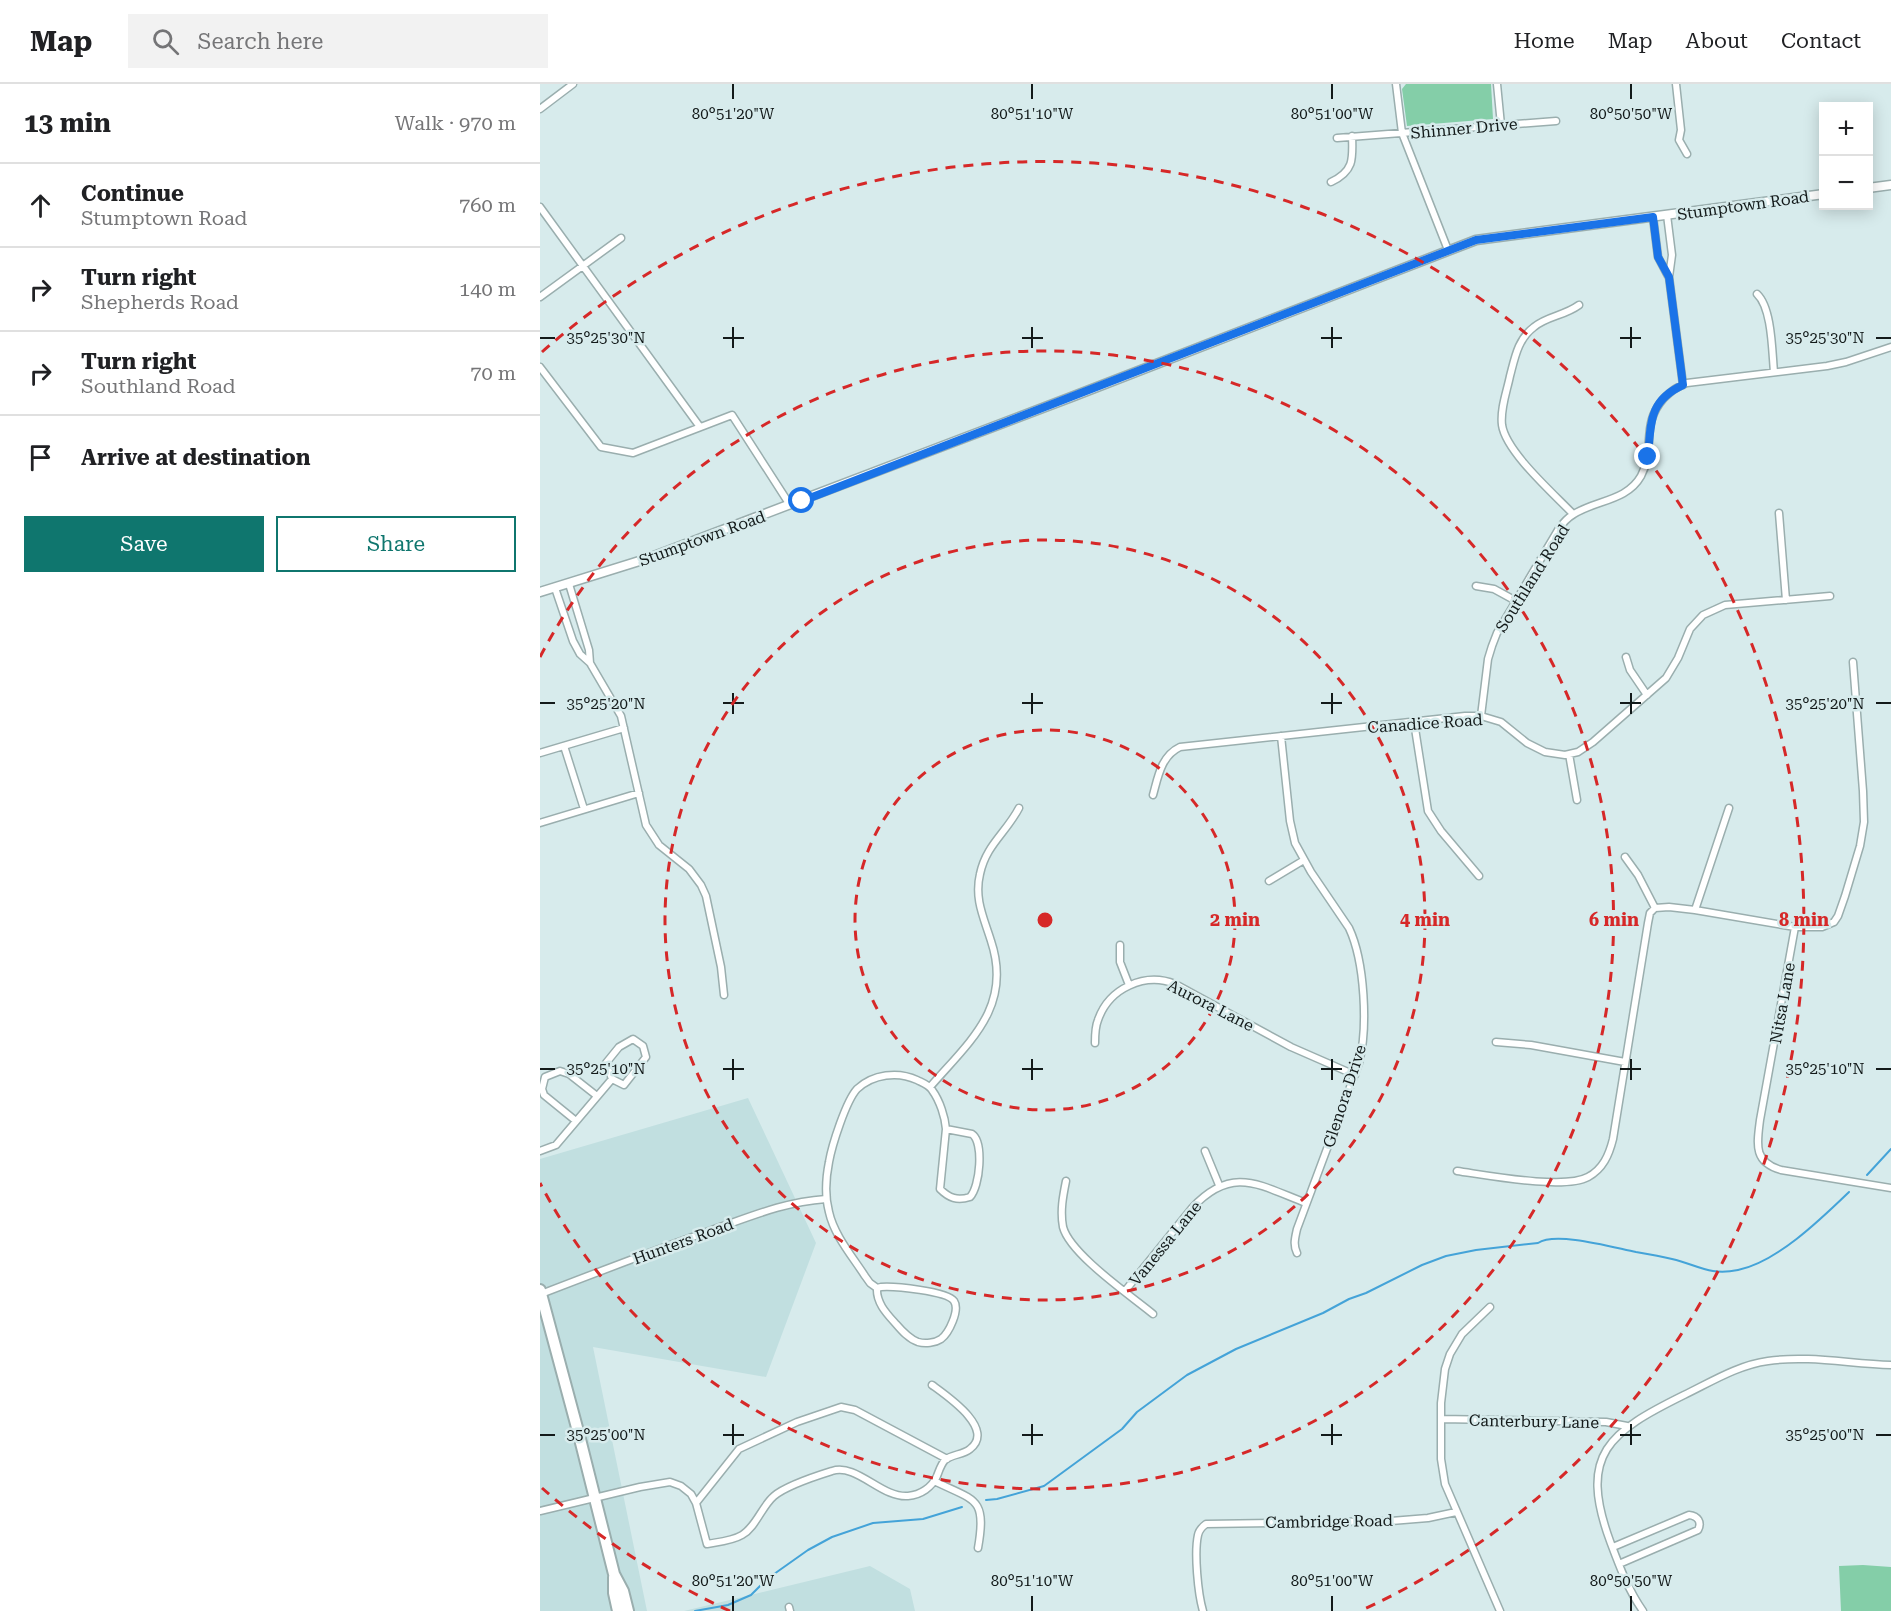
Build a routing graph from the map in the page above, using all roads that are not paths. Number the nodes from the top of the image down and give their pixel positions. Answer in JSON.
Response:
{"nodes":[{"id":1,"x":573,"y":84,"type":"edge"},
{"id":2,"x":1396,"y":84,"type":"edge"},
{"id":3,"x":1497,"y":84,"type":"edge"},
{"id":4,"x":1676,"y":84,"type":"edge"},
{"id":5,"x":540,"y":109,"type":"edge"},
{"id":6,"x":1556,"y":121,"type":"dead end"},
{"id":7,"x":1501,"y":125,"type":"junction"},
{"id":8,"x":1402,"y":133,"type":"junction"},
{"id":9,"x":1352,"y":136,"type":"junction"},
{"id":10,"x":1336,"y":138,"type":"dead end"},
{"id":11,"x":1687,"y":154,"type":"dead end"},
{"id":12,"x":1331,"y":182,"type":"dead end"},
{"id":13,"x":1891,"y":185,"type":"edge"},
{"id":14,"x":1873,"y":187,"type":"edge"},
{"id":15,"x":1819,"y":195,"type":"edge"},
{"id":16,"x":540,"y":207,"type":"edge"},
{"id":17,"x":1666,"y":215,"type":"junction"},
{"id":18,"x":1653,"y":217,"type":"junction"},
{"id":19,"x":621,"y":238,"type":"dead end"},
{"id":20,"x":1448,"y":250,"type":"junction"},
{"id":21,"x":584,"y":265,"type":"junction"},
{"id":22,"x":1669,"y":277,"type":"junction"},
{"id":23,"x":1756,"y":294,"type":"dead end"},
{"id":24,"x":540,"y":297,"type":"edge"},
{"id":25,"x":1579,"y":305,"type":"dead end"},
{"id":26,"x":1891,"y":347,"type":"edge"},
{"id":27,"x":540,"y":367,"type":"edge"},
{"id":28,"x":1774,"y":372,"type":"junction"},
{"id":29,"x":1683,"y":385,"type":"junction"},
{"id":30,"x":700,"y":427,"type":"junction"},
{"id":31,"x":790,"y":505,"type":"junction"},
{"id":32,"x":1779,"y":513,"type":"dead end"},
{"id":33,"x":1573,"y":514,"type":"junction"},
{"id":34,"x":569,"y":584,"type":"junction"},
{"id":35,"x":1476,"y":586,"type":"dead end"},
{"id":36,"x":555,"y":588,"type":"junction"},
{"id":37,"x":540,"y":592,"type":"edge"},
{"id":38,"x":1830,"y":596,"type":"dead end"},
{"id":39,"x":1786,"y":600,"type":"junction"},
{"id":40,"x":1516,"y":601,"type":"junction"},
{"id":41,"x":1626,"y":657,"type":"dead end"},
{"id":42,"x":1853,"y":662,"type":"dead end"},
{"id":43,"x":590,"y":663,"type":"junction"},
{"id":44,"x":1647,"y":695,"type":"junction"},
{"id":45,"x":1480,"y":716,"type":"junction"},
{"id":46,"x":1414,"y":722,"type":"junction"},
{"id":47,"x":624,"y":728,"type":"junction"},
{"id":48,"x":1281,"y":736,"type":"junction"},
{"id":49,"x":564,"y":746,"type":"junction"},
{"id":50,"x":540,"y":753,"type":"edge"},
{"id":51,"x":1569,"y":754,"type":"junction"},
{"id":52,"x":639,"y":793,"type":"junction"},
{"id":53,"x":1153,"y":795,"type":"dead end"},
{"id":54,"x":1577,"y":800,"type":"dead end"},
{"id":55,"x":1019,"y":808,"type":"dead end"},
{"id":56,"x":1729,"y":808,"type":"dead end"},
{"id":57,"x":584,"y":809,"type":"junction"},
{"id":58,"x":540,"y":823,"type":"edge"},
{"id":59,"x":1625,"y":857,"type":"dead end"},
{"id":60,"x":1304,"y":860,"type":"junction"},
{"id":61,"x":1479,"y":876,"type":"dead end"},
{"id":62,"x":1269,"y":881,"type":"dead end"},
{"id":63,"x":1655,"y":908,"type":"junction"},
{"id":64,"x":1695,"y":910,"type":"junction"},
{"id":65,"x":1795,"y":927,"type":"junction"},
{"id":66,"x":1120,"y":945,"type":"dead end"},
{"id":67,"x":1130,"y":985,"type":"junction"},
{"id":68,"x":723,"y":995,"type":"dead end"},
{"id":69,"x":1497,"y":1042,"type":"dead end"},
{"id":70,"x":1095,"y":1043,"type":"dead end"},
{"id":71,"x":1625,"y":1062,"type":"junction"},
{"id":72,"x":1355,"y":1075,"type":"junction"},
{"id":73,"x":612,"y":1079,"type":"junction"},
{"id":74,"x":930,"y":1087,"type":"junction"},
{"id":75,"x":597,"y":1096,"type":"junction"},
{"id":76,"x":576,"y":1121,"type":"junction"},
{"id":77,"x":946,"y":1129,"type":"junction"},
{"id":78,"x":540,"y":1151,"type":"edge"},
{"id":79,"x":1205,"y":1152,"type":"dead end"},
{"id":80,"x":1457,"y":1171,"type":"dead end"},
{"id":81,"x":1066,"y":1181,"type":"dead end"},
{"id":82,"x":1219,"y":1185,"type":"junction"},
{"id":83,"x":1891,"y":1188,"type":"edge"},
{"id":84,"x":826,"y":1199,"type":"junction"},
{"id":85,"x":1306,"y":1203,"type":"junction"},
{"id":86,"x":1297,"y":1253,"type":"dead end"},
{"id":87,"x":878,"y":1288,"type":"junction"},
{"id":88,"x":1125,"y":1291,"type":"junction"},
{"id":89,"x":541,"y":1292,"type":"edge"},
{"id":90,"x":1490,"y":1307,"type":"dead end"},
{"id":91,"x":1153,"y":1314,"type":"dead end"},
{"id":92,"x":1891,"y":1365,"type":"edge"},
{"id":93,"x":932,"y":1385,"type":"dead end"},
{"id":94,"x":1441,"y":1419,"type":"junction"},
{"id":95,"x":1627,"y":1426,"type":"junction"},
{"id":96,"x":946,"y":1459,"type":"junction"},
{"id":97,"x":934,"y":1481,"type":"junction"},
{"id":98,"x":595,"y":1497,"type":"junction"},
{"id":99,"x":696,"y":1503,"type":"junction"},
{"id":100,"x":540,"y":1511,"type":"edge"},
{"id":101,"x":1456,"y":1512,"type":"junction"},
{"id":102,"x":1613,"y":1547,"type":"junction"},
{"id":103,"x":978,"y":1548,"type":"dead end"},
{"id":104,"x":1619,"y":1564,"type":"junction"},
{"id":105,"x":614,"y":1574,"type":"junction"},
{"id":106,"x":618,"y":1611,"type":"edge"},
{"id":107,"x":628,"y":1611,"type":"edge"},
{"id":108,"x":1203,"y":1611,"type":"edge"},
{"id":109,"x":1500,"y":1611,"type":"edge"},
{"id":110,"x":1643,"y":1611,"type":"edge"}],
"edges":[{"from":1,"to":5,"type":"street"},
{"from":2,"to":8,"type":"street"},
{"from":3,"to":7,"type":"street"},
{"from":4,"to":11,"type":"street"},
{"from":6,"to":7,"type":"street","name":"Shinner Drive"},
{"from":7,"to":8,"type":"street","name":"Shinner Drive"},
{"from":8,"to":9,"type":"street","name":"Shinner Drive"},
{"from":8,"to":20,"type":"street"},
{"from":9,"to":10,"type":"street","name":"Shinner Drive"},
{"from":9,"to":12,"type":"street"},
{"from":13,"to":14,"type":"street"},
{"from":15,"to":17,"type":"street","name":"Stumptown Road"},
{"from":16,"to":21,"type":"street"},
{"from":17,"to":18,"type":"street","name":"Stumptown Road"},
{"from":17,"to":22,"type":"street"},
{"from":18,"to":20,"type":"street","name":"Stumptown Road"},
{"from":18,"to":22,"type":"street"},
{"from":19,"to":21,"type":"street"},
{"from":20,"to":31,"type":"street","name":"Stumptown Road"},
{"from":21,"to":24,"type":"street"},
{"from":21,"to":30,"type":"street"},
{"from":22,"to":29,"type":"street"},
{"from":23,"to":28,"type":"street"},
{"from":25,"to":33,"type":"street"},
{"from":26,"to":28,"type":"street"},
{"from":27,"to":30,"type":"street"},
{"from":28,"to":29,"type":"street"},
{"from":29,"to":33,"type":"street","name":"Southland Road"},
{"from":30,"to":31,"type":"street"},
{"from":31,"to":34,"type":"street","name":"Stumptown Road"},
{"from":32,"to":39,"type":"street"},
{"from":33,"to":40,"type":"street","name":"Southland Road"},
{"from":34,"to":36,"type":"street","name":"Stumptown Road"},
{"from":34,"to":43,"type":"street"},
{"from":35,"to":40,"type":"street"},
{"from":36,"to":37,"type":"street","name":"Stumptown Road"},
{"from":36,"to":43,"type":"street"},
{"from":38,"to":39,"type":"street"},
{"from":39,"to":44,"type":"street"},
{"from":40,"to":45,"type":"street","name":"Southland Road"},
{"from":41,"to":44,"type":"street"},
{"from":42,"to":65,"type":"street"},
{"from":43,"to":47,"type":"street"},
{"from":44,"to":51,"type":"street"},
{"from":45,"to":46,"type":"street","name":"Canadice Road"},
{"from":45,"to":51,"type":"street","name":"Canadice Road"},
{"from":46,"to":48,"type":"street","name":"Canadice Road"},
{"from":46,"to":61,"type":"street"},
{"from":47,"to":49,"type":"street"},
{"from":47,"to":52,"type":"street"},
{"from":48,"to":53,"type":"street","name":"Canadice Road"},
{"from":48,"to":60,"type":"street","name":"Glenora Drive"},
{"from":49,"to":50,"type":"street"},
{"from":49,"to":57,"type":"street"},
{"from":51,"to":54,"type":"street"},
{"from":52,"to":57,"type":"street"},
{"from":52,"to":68,"type":"street"},
{"from":55,"to":74,"type":"street"},
{"from":56,"to":64,"type":"street"},
{"from":57,"to":58,"type":"street"},
{"from":59,"to":63,"type":"street"},
{"from":60,"to":62,"type":"street"},
{"from":60,"to":72,"type":"street","name":"Glenora Drive"},
{"from":63,"to":64,"type":"street"},
{"from":63,"to":71,"type":"street"},
{"from":64,"to":65,"type":"street"},
{"from":65,"to":83,"type":"street","name":"Nitsa Lane"},
{"from":66,"to":67,"type":"street"},
{"from":67,"to":70,"type":"street","name":"Aurora Lane"},
{"from":67,"to":72,"type":"street","name":"Aurora Lane"},
{"from":69,"to":71,"type":"street"},
{"from":71,"to":80,"type":"street"},
{"from":72,"to":85,"type":"street","name":"Glenora Drive"},
{"from":73,"to":73,"type":"street"},
{"from":73,"to":75,"type":"street"},
{"from":74,"to":77,"type":"street"},
{"from":74,"to":84,"type":"street"},
{"from":75,"to":76,"type":"street"},
{"from":75,"to":76,"type":"street"},
{"from":76,"to":78,"type":"street"},
{"from":77,"to":77,"type":"street"},
{"from":79,"to":82,"type":"street"},
{"from":81,"to":88,"type":"street"},
{"from":82,"to":85,"type":"street"},
{"from":82,"to":88,"type":"street","name":"Vanessa Lane"},
{"from":84,"to":87,"type":"street"},
{"from":84,"to":89,"type":"street","name":"Hunters Road"},
{"from":85,"to":86,"type":"street","name":"Glenora Drive"},
{"from":87,"to":87,"type":"street"},
{"from":88,"to":91,"type":"street"},
{"from":89,"to":98,"type":"main road"},
{"from":90,"to":94,"type":"street"},
{"from":92,"to":95,"type":"street"},
{"from":93,"to":96,"type":"street"},
{"from":94,"to":95,"type":"street","name":"Canterbury Lane"},
{"from":94,"to":101,"type":"street"},
{"from":95,"to":102,"type":"street"},
{"from":96,"to":97,"type":"street"},
{"from":96,"to":99,"type":"street"},
{"from":97,"to":99,"type":"street"},
{"from":97,"to":103,"type":"street"},
{"from":98,"to":99,"type":"street"},
{"from":98,"to":100,"type":"street"},
{"from":98,"to":105,"type":"main road"},
{"from":101,"to":108,"type":"street","name":"Cambridge Road"},
{"from":101,"to":109,"type":"street"},
{"from":102,"to":104,"type":"street"},
{"from":102,"to":104,"type":"street"},
{"from":104,"to":110,"type":"street"},
{"from":105,"to":106,"type":"main road"},
{"from":105,"to":107,"type":"main road"}]}
